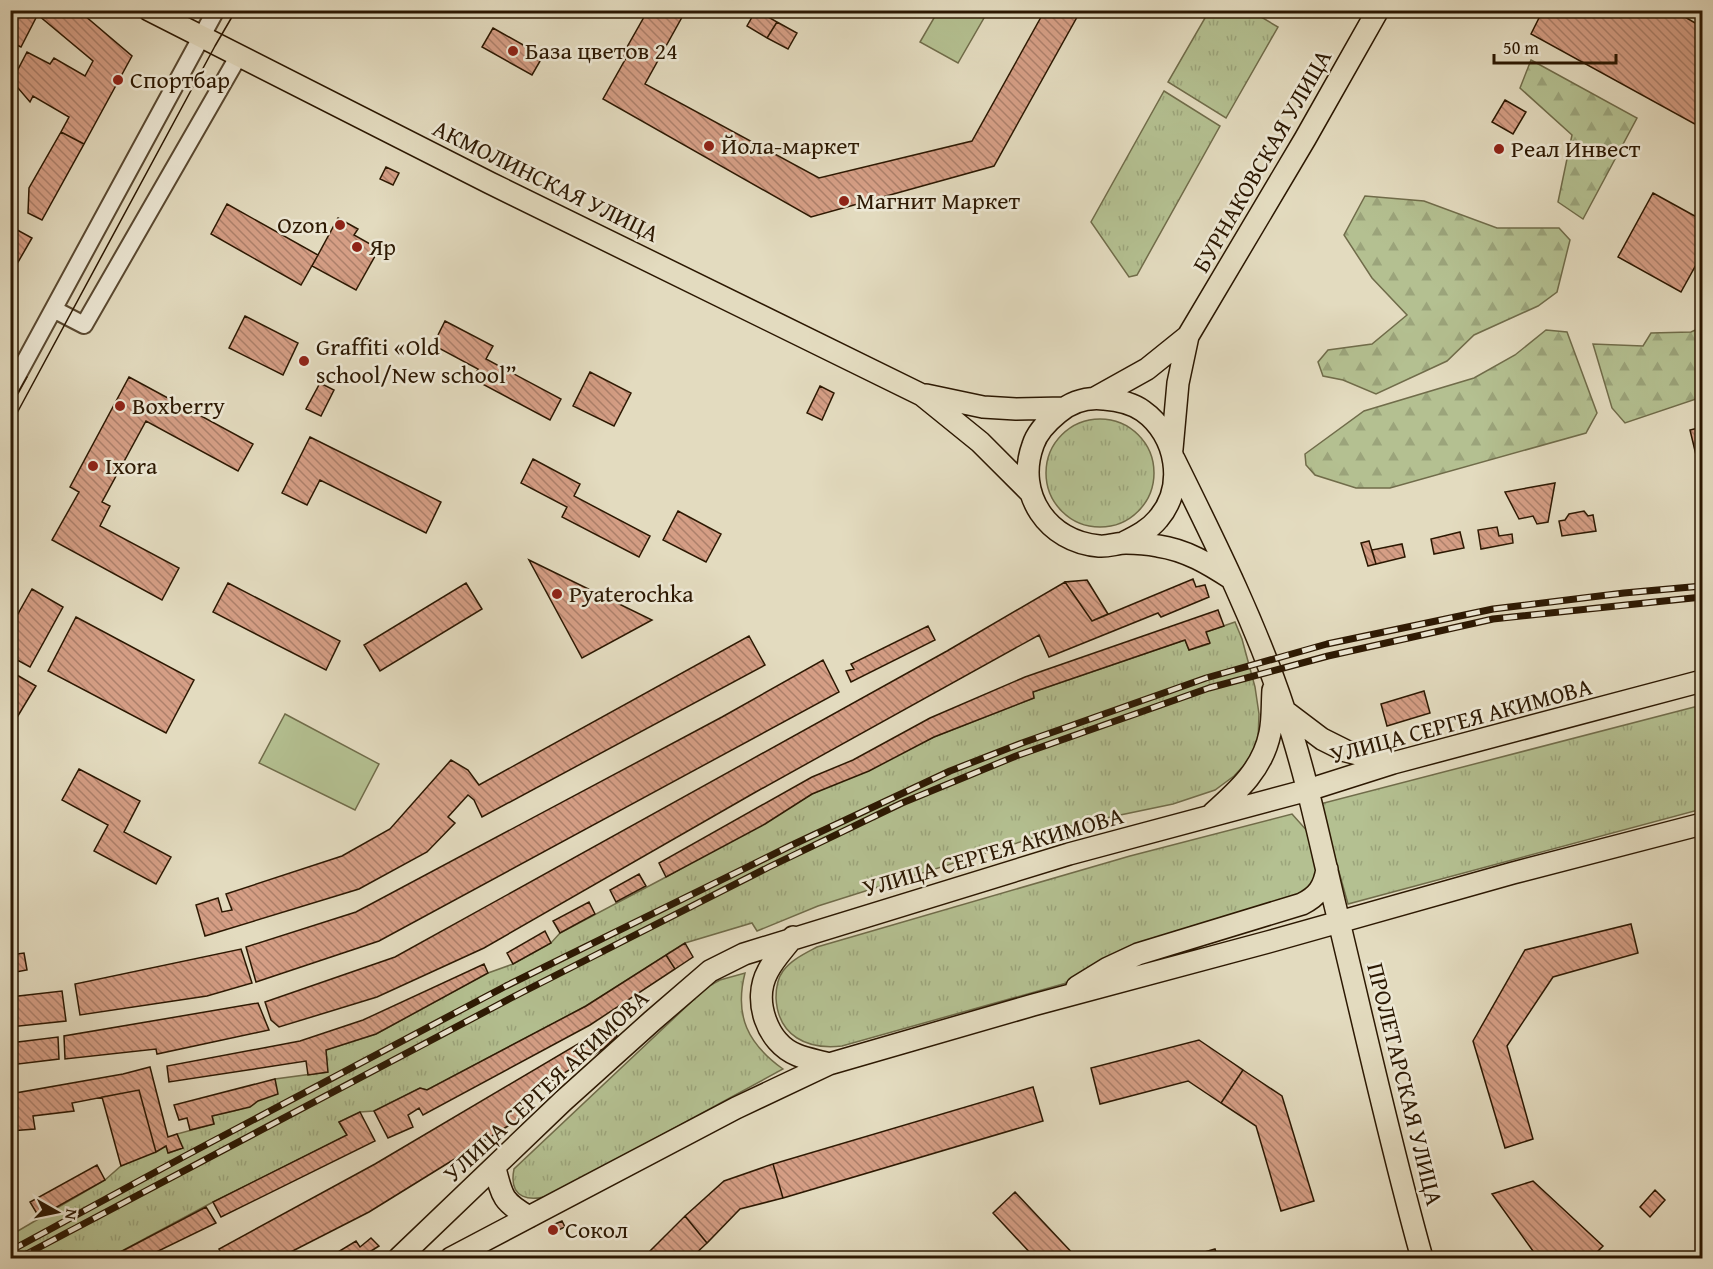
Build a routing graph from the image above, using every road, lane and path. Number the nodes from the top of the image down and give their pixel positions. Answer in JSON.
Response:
{"nodes":[{"id":1,"x":148,"y":10,"type":"edge"},
{"id":2,"x":216,"y":10,"type":"edge"},
{"id":3,"x":1378,"y":10,"type":"edge"},
{"id":4,"x":201,"y":38,"type":"junction"},
{"id":5,"x":238,"y":57,"type":"junction"},
{"id":6,"x":55,"y":310,"type":"junction"},
{"id":7,"x":1188,"y":336,"type":"junction"},
{"id":8,"x":10,"y":389,"type":"edge"},
{"id":9,"x":922,"y":395,"type":"junction"},
{"id":10,"x":1095,"y":398,"type":"junction"},
{"id":11,"x":1065,"y":408,"type":"junction"},
{"id":12,"x":1173,"y":454,"type":"junction"},
{"id":13,"x":1030,"y":492,"type":"junction"},
{"id":14,"x":1125,"y":543,"type":"junction"},
{"id":15,"x":1233,"y":580,"type":"junction"},
{"id":16,"x":1274,"y":684,"type":"junction"},
{"id":17,"x":1700,"y":684,"type":"edge"},
{"id":18,"x":1285,"y":711,"type":"junction"},
{"id":19,"x":1393,"y":763,"type":"junction"},
{"id":20,"x":1308,"y":790,"type":"junction"},
{"id":21,"x":1209,"y":817,"type":"junction"},
{"id":22,"x":1702,"y":824,"type":"edge"},
{"id":23,"x":1327,"y":869,"type":"junction"},
{"id":24,"x":1339,"y":922,"type":"junction"},
{"id":25,"x":793,"y":937,"type":"junction"},
{"id":26,"x":1059,"y":999,"type":"junction"},
{"id":27,"x":829,"y":1064,"type":"junction"},
{"id":28,"x":495,"y":1168,"type":"junction"},
{"id":29,"x":529,"y":1217,"type":"junction"},
{"id":30,"x":399,"y":1258,"type":"edge"},
{"id":31,"x":452,"y":1258,"type":"edge"},
{"id":32,"x":1422,"y":1258,"type":"edge"}],
"edges":[{"from":1,"to":4,"type":"main road","name":"АКМОЛИНСКАЯ УЛИЦА"},
{"from":2,"to":4,"type":"street"},
{"from":3,"to":7,"type":"main road","name":"БУРНАКОВСКАЯ УЛИЦА"},
{"from":4,"to":5,"type":"main road","name":"АКМОЛИНСКАЯ УЛИЦА"},
{"from":4,"to":6,"type":"street"},
{"from":5,"to":6,"type":"street"},
{"from":5,"to":9,"type":"main road","name":"АКМОЛИНСКАЯ УЛИЦА"},
{"from":6,"to":8,"type":"street"},
{"from":7,"to":10,"type":"main road"},
{"from":7,"to":12,"type":"main road"},
{"from":9,"to":11,"type":"main road"},
{"from":9,"to":13,"type":"main road"},
{"from":10,"to":11,"type":"main road"},
{"from":10,"to":12,"type":"main road"},
{"from":11,"to":13,"type":"main road"},
{"from":12,"to":14,"type":"main road"},
{"from":12,"to":15,"type":"main road","name":"ПРОЛЕТАРСКАЯ УЛИЦА"},
{"from":13,"to":14,"type":"main road"},
{"from":14,"to":15,"type":"main road"},
{"from":15,"to":16,"type":"main road","name":"ПРОЛЕТАРСКАЯ УЛИЦА"},
{"from":16,"to":18,"type":"main road","name":"ПРОЛЕТАРСКАЯ УЛИЦА"},
{"from":16,"to":21,"type":"main road"},
{"from":17,"to":19,"type":"main road","name":"УЛИЦА СЕРГЕЯ АКИМОВА"},
{"from":18,"to":19,"type":"main road"},
{"from":18,"to":20,"type":"main road","name":"ПРОЛЕТАРСКАЯ УЛИЦА"},
{"from":19,"to":20,"type":"main road","name":"УЛИЦА СЕРГЕЯ АКИМОВА"},
{"from":20,"to":21,"type":"main road","name":"УЛИЦА СЕРГЕЯ АКИМОВА"},
{"from":20,"to":23,"type":"main road","name":"ПРОЛЕТАРСКАЯ УЛИЦА"},
{"from":21,"to":25,"type":"main road","name":"УЛИЦА СЕРГЕЯ АКИМОВА"},
{"from":22,"to":24,"type":"main road"},
{"from":23,"to":24,"type":"main road","name":"ПРОЛЕТАРСКАЯ УЛИЦА"},
{"from":23,"to":26,"type":"main road"},
{"from":24,"to":26,"type":"main road"},
{"from":24,"to":32,"type":"main road","name":"ПРОЛЕТАРСКАЯ УЛИЦА"},
{"from":25,"to":27,"type":"main road"},
{"from":25,"to":28,"type":"main road","name":"УЛИЦА СЕРГЕЯ АКИМОВА"},
{"from":26,"to":27,"type":"main road"},
{"from":27,"to":29,"type":"main road"},
{"from":28,"to":29,"type":"main road"},
{"from":28,"to":30,"type":"main road","name":"УЛИЦА СЕРГЕЯ АКИМОВА"},
{"from":29,"to":31,"type":"main road"}]}
